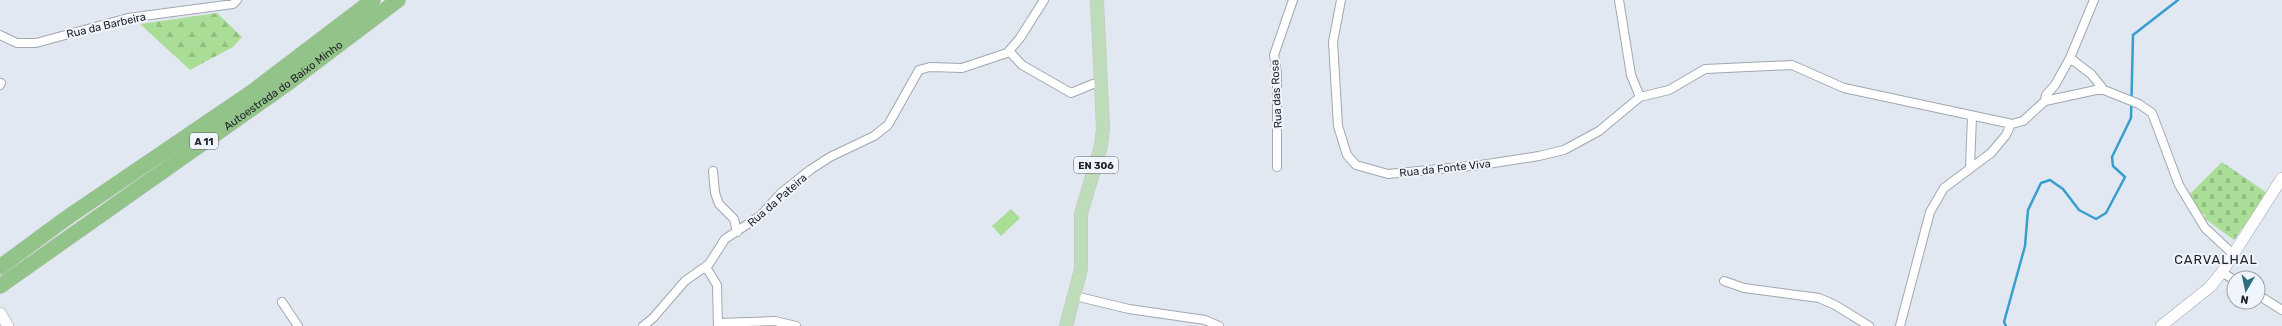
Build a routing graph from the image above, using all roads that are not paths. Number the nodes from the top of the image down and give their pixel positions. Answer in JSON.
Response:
{"nodes":[{"id":1,"x":237,"y":0,"type":"edge"},
{"id":2,"x":372,"y":0,"type":"edge"},
{"id":3,"x":398,"y":0,"type":"edge"},
{"id":4,"x":1044,"y":0,"type":"edge"},
{"id":5,"x":1097,"y":0,"type":"edge"},
{"id":6,"x":1293,"y":0,"type":"edge"},
{"id":7,"x":1341,"y":0,"type":"edge"},
{"id":8,"x":1619,"y":0,"type":"edge"},
{"id":9,"x":2094,"y":0,"type":"edge"},
{"id":10,"x":0,"y":35,"type":"edge"},
{"id":11,"x":1009,"y":51,"type":"junction"},
{"id":12,"x":2070,"y":58,"type":"junction"},
{"id":13,"x":1101,"y":84,"type":"junction"},
{"id":14,"x":2104,"y":90,"type":"junction"},
{"id":15,"x":1640,"y":97,"type":"junction"},
{"id":16,"x":2045,"y":100,"type":"junction"},
{"id":17,"x":1972,"y":116,"type":"junction"},
{"id":18,"x":2011,"y":124,"type":"junction"},
{"id":19,"x":1278,"y":167,"type":"dead end"},
{"id":20,"x":1970,"y":167,"type":"junction"},
{"id":21,"x":713,"y":171,"type":"dead end"},
{"id":22,"x":2282,"y":178,"type":"edge"},
{"id":23,"x":737,"y":232,"type":"junction"},
{"id":24,"x":2233,"y":254,"type":"junction"},
{"id":25,"x":0,"y":267,"type":"edge"},
{"id":26,"x":706,"y":267,"type":"junction"},
{"id":27,"x":2222,"y":272,"type":"junction"},
{"id":28,"x":2226,"y":275,"type":"edge"},
{"id":29,"x":1724,"y":281,"type":"dead end"},
{"id":30,"x":4,"y":282,"type":"edge"},
{"id":31,"x":1075,"y":296,"type":"junction"},
{"id":32,"x":2266,"y":300,"type":"edge"},
{"id":33,"x":282,"y":302,"type":"dead end"},
{"id":34,"x":2282,"y":310,"type":"edge"},
{"id":35,"x":0,"y":313,"type":"edge"},
{"id":36,"x":718,"y":324,"type":"edge"},
{"id":37,"x":8,"y":326,"type":"edge"},
{"id":38,"x":298,"y":326,"type":"edge"},
{"id":39,"x":643,"y":326,"type":"edge"},
{"id":40,"x":796,"y":326,"type":"edge"},
{"id":41,"x":1066,"y":326,"type":"edge"},
{"id":42,"x":1219,"y":326,"type":"edge"},
{"id":43,"x":1869,"y":326,"type":"edge"},
{"id":44,"x":1900,"y":326,"type":"edge"},
{"id":45,"x":2161,"y":326,"type":"edge"}],
"edges":[{"from":1,"to":10,"type":"street","name":"Rua da Barbeira"},
{"from":2,"to":25,"type":"highway","name":"Autoestrada do Baixo Minho","number":"A 11"},
{"from":3,"to":30,"type":"highway","name":"Autoestrada do Baixo Minho","number":"A 11"},
{"from":4,"to":11,"type":"street"},
{"from":5,"to":13,"type":"main road","number":"EN 306"},
{"from":6,"to":19,"type":"street","name":"Rua das Rosa"},
{"from":7,"to":15,"type":"street","name":"Rua da Fonte Viva"},
{"from":8,"to":15,"type":"street"},
{"from":9,"to":12,"type":"street"},
{"from":11,"to":13,"type":"street"},
{"from":11,"to":23,"type":"street","name":"Rua da Pateira"},
{"from":12,"to":14,"type":"street"},
{"from":12,"to":16,"type":"street"},
{"from":13,"to":31,"type":"main road","number":"EN 306"},
{"from":14,"to":16,"type":"street"},
{"from":14,"to":24,"type":"street"},
{"from":15,"to":17,"type":"street"},
{"from":16,"to":18,"type":"street"},
{"from":17,"to":18,"type":"street"},
{"from":17,"to":20,"type":"street"},
{"from":18,"to":20,"type":"street"},
{"from":20,"to":44,"type":"street"},
{"from":21,"to":23,"type":"street"},
{"from":22,"to":24,"type":"street"},
{"from":23,"to":26,"type":"street","name":"Rua da Pateira"},
{"from":24,"to":27,"type":"street"},
{"from":26,"to":36,"type":"street"},
{"from":26,"to":39,"type":"street","name":"Rua da Pateira"},
{"from":27,"to":28,"type":"street"},
{"from":27,"to":45,"type":"street"},
{"from":29,"to":43,"type":"street"},
{"from":31,"to":41,"type":"main road","number":"EN 306"},
{"from":31,"to":42,"type":"street"},
{"from":32,"to":34,"type":"street"},
{"from":33,"to":38,"type":"street"},
{"from":35,"to":37,"type":"street"},
{"from":36,"to":40,"type":"street"}]}
